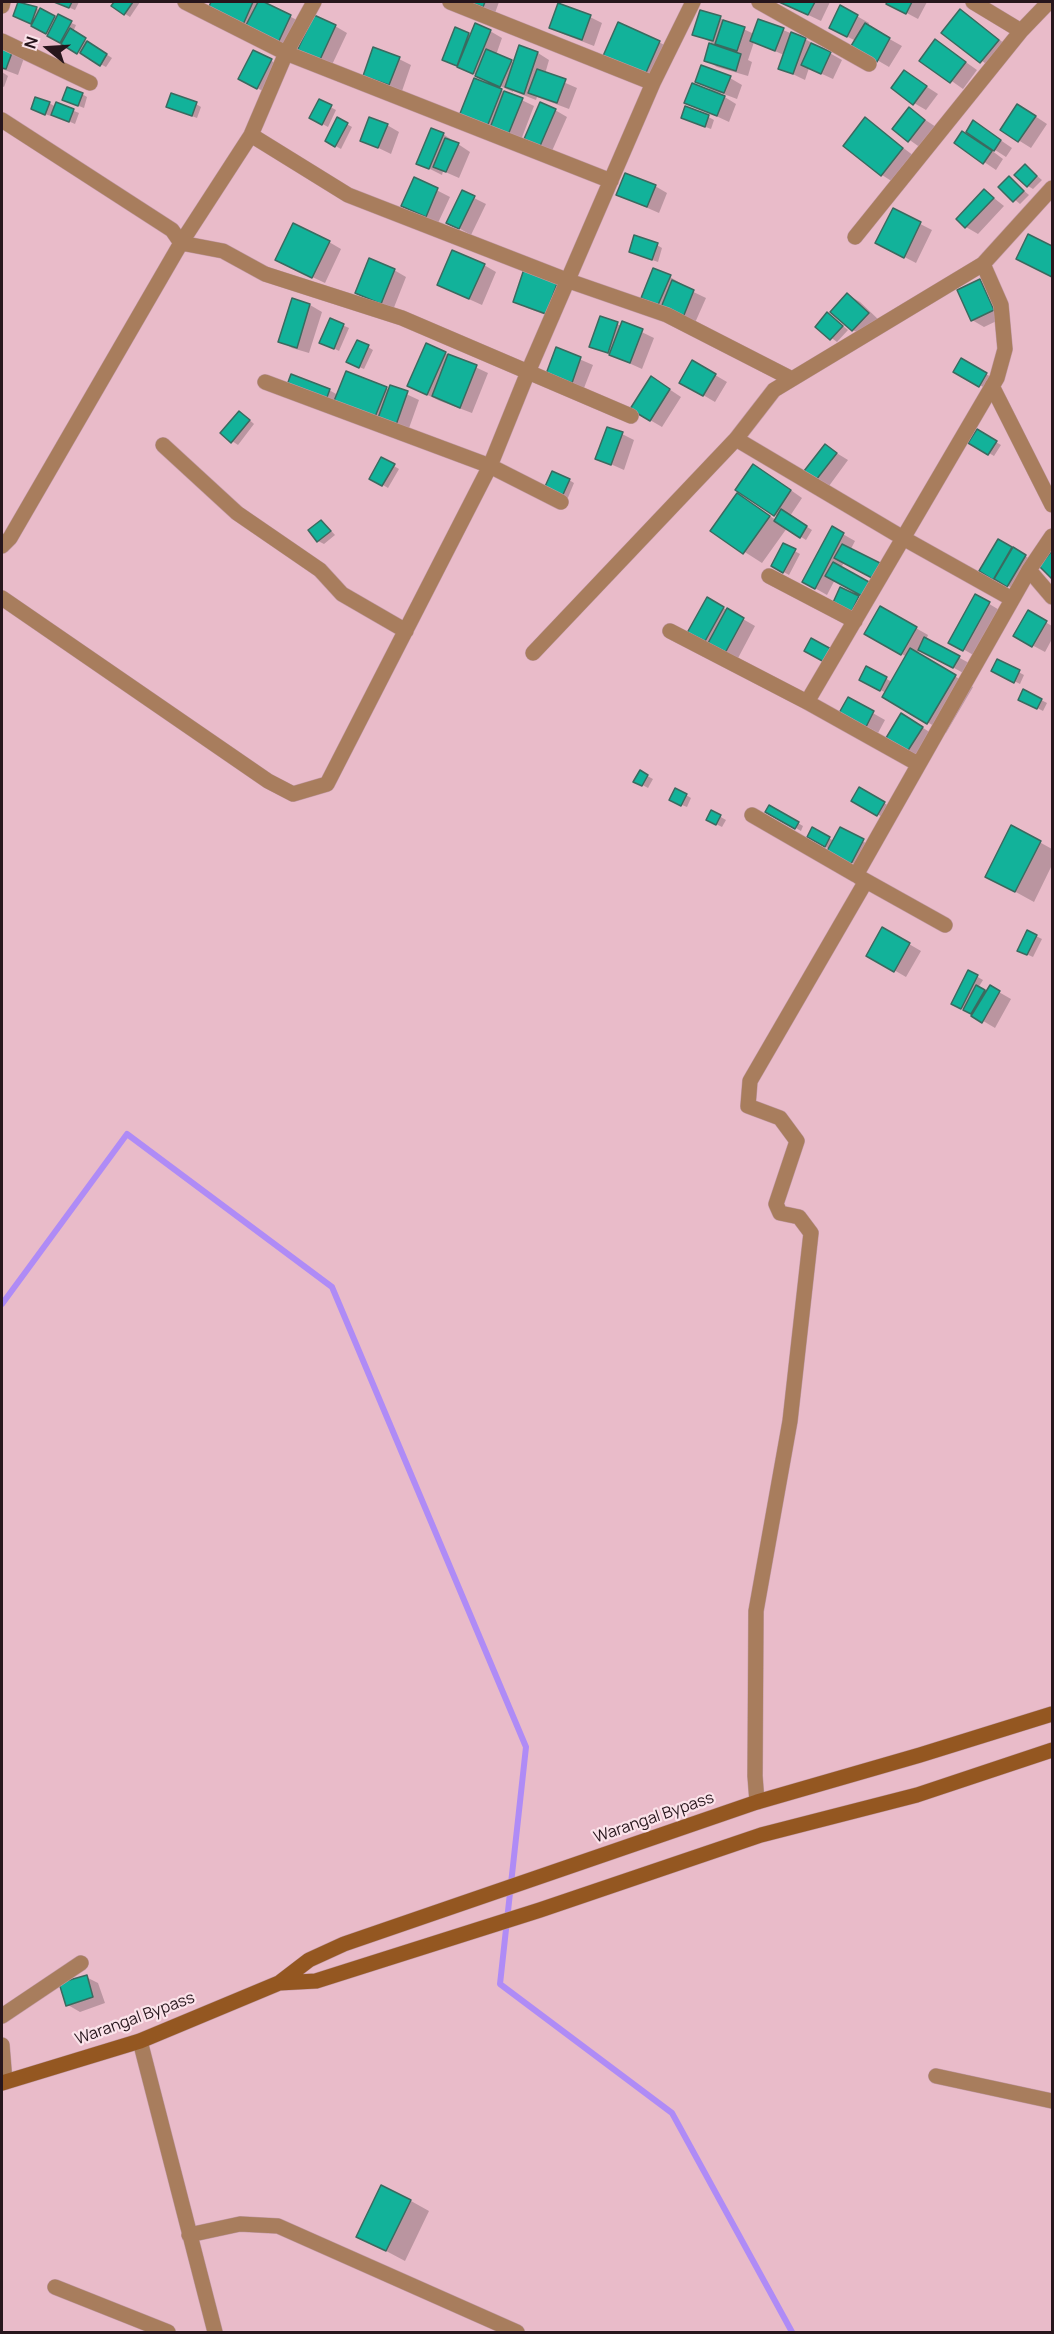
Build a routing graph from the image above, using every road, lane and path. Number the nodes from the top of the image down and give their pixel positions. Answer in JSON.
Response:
{"nodes":[{"id":1,"x":3,"y":2,"type":"edge"},
{"id":2,"x":314,"y":2,"type":"edge"},
{"id":3,"x":450,"y":2,"type":"edge"},
{"id":4,"x":693,"y":2,"type":"edge"},
{"id":5,"x":759,"y":2,"type":"edge"},
{"id":6,"x":973,"y":2,"type":"edge"},
{"id":7,"x":1049,"y":2,"type":"edge"},
{"id":8,"x":191,"y":3,"type":"edge"},
{"id":9,"x":2,"y":6,"type":"edge"},
{"id":10,"x":1021,"y":31,"type":"junction"},
{"id":11,"x":2,"y":41,"type":"edge"},
{"id":12,"x":286,"y":53,"type":"junction"},
{"id":13,"x":869,"y":64,"type":"dead end"},
{"id":14,"x":90,"y":83,"type":"dead end"},
{"id":15,"x":654,"y":83,"type":"junction"},
{"id":16,"x":2,"y":120,"type":"edge"},
{"id":17,"x":251,"y":135,"type":"junction"},
{"id":18,"x":611,"y":181,"type":"junction"},
{"id":19,"x":1053,"y":188,"type":"edge"},
{"id":20,"x":855,"y":237,"type":"dead end"},
{"id":21,"x":181,"y":243,"type":"junction"},
{"id":22,"x":983,"y":264,"type":"junction"},
{"id":23,"x":569,"y":280,"type":"junction"},
{"id":24,"x":528,"y":372,"type":"junction"},
{"id":25,"x":792,"y":379,"type":"junction"},
{"id":26,"x":265,"y":382,"type":"dead end"},
{"id":27,"x":992,"y":386,"type":"junction"},
{"id":28,"x":631,"y":416,"type":"dead end"},
{"id":29,"x":736,"y":439,"type":"junction"},
{"id":30,"x":163,"y":445,"type":"dead end"},
{"id":31,"x":490,"y":466,"type":"junction"},
{"id":32,"x":561,"y":502,"type":"dead end"},
{"id":33,"x":1053,"y":505,"type":"edge"},
{"id":34,"x":1053,"y":536,"type":"edge"},
{"id":35,"x":903,"y":538,"type":"junction"},
{"id":36,"x":2,"y":546,"type":"edge"},
{"id":37,"x":1029,"y":570,"type":"junction"},
{"id":38,"x":769,"y":576,"type":"dead end"},
{"id":39,"x":1053,"y":597,"type":"edge"},
{"id":40,"x":2,"y":598,"type":"edge"},
{"id":41,"x":1012,"y":599,"type":"junction"},
{"id":42,"x":855,"y":621,"type":"junction"},
{"id":43,"x":406,"y":631,"type":"junction"},
{"id":44,"x":670,"y":631,"type":"dead end"},
{"id":45,"x":533,"y":653,"type":"dead end"},
{"id":46,"x":807,"y":702,"type":"junction"},
{"id":47,"x":918,"y":764,"type":"junction"},
{"id":48,"x":752,"y":815,"type":"dead end"},
{"id":49,"x":861,"y":878,"type":"junction"},
{"id":50,"x":945,"y":925,"type":"dead end"},
{"id":51,"x":1053,"y":1714,"type":"edge"},
{"id":52,"x":1053,"y":1750,"type":"edge"},
{"id":53,"x":757,"y":1802,"type":"junction"},
{"id":54,"x":81,"y":1963,"type":"dead end"},
{"id":55,"x":279,"y":1983,"type":"junction"},
{"id":56,"x":2,"y":2016,"type":"edge"},
{"id":57,"x":140,"y":2041,"type":"junction"},
{"id":58,"x":2,"y":2045,"type":"edge"},
{"id":59,"x":936,"y":2076,"type":"dead end"},
{"id":60,"x":3,"y":2083,"type":"edge"},
{"id":61,"x":1053,"y":2101,"type":"edge"},
{"id":62,"x":189,"y":2235,"type":"junction"},
{"id":63,"x":55,"y":2287,"type":"dead end"},
{"id":64,"x":168,"y":2332,"type":"edge"},
{"id":65,"x":215,"y":2332,"type":"edge"},
{"id":66,"x":517,"y":2332,"type":"edge"}],
"edges":[{"from":1,"to":9,"type":"street"},
{"from":2,"to":12,"type":"street"},
{"from":3,"to":15,"type":"street"},
{"from":4,"to":15,"type":"street"},
{"from":5,"to":13,"type":"street"},
{"from":6,"to":10,"type":"street"},
{"from":7,"to":10,"type":"street"},
{"from":8,"to":12,"type":"street"},
{"from":10,"to":20,"type":"street"},
{"from":11,"to":14,"type":"street"},
{"from":12,"to":17,"type":"street"},
{"from":12,"to":18,"type":"street"},
{"from":15,"to":18,"type":"street"},
{"from":16,"to":21,"type":"street"},
{"from":17,"to":21,"type":"street"},
{"from":17,"to":23,"type":"street"},
{"from":18,"to":23,"type":"street"},
{"from":19,"to":22,"type":"street"},
{"from":21,"to":24,"type":"street"},
{"from":21,"to":36,"type":"street"},
{"from":22,"to":25,"type":"street"},
{"from":22,"to":27,"type":"street"},
{"from":23,"to":24,"type":"street"},
{"from":23,"to":25,"type":"street"},
{"from":24,"to":28,"type":"street"},
{"from":24,"to":31,"type":"street"},
{"from":25,"to":29,"type":"street"},
{"from":26,"to":31,"type":"street"},
{"from":27,"to":33,"type":"street"},
{"from":27,"to":35,"type":"street"},
{"from":29,"to":35,"type":"street"},
{"from":29,"to":45,"type":"street"},
{"from":30,"to":43,"type":"street"},
{"from":31,"to":32,"type":"street"},
{"from":31,"to":43,"type":"street"},
{"from":34,"to":37,"type":"street"},
{"from":35,"to":41,"type":"street"},
{"from":35,"to":42,"type":"street"},
{"from":37,"to":39,"type":"street"},
{"from":37,"to":41,"type":"street"},
{"from":38,"to":42,"type":"street"},
{"from":40,"to":43,"type":"street"},
{"from":41,"to":47,"type":"street"},
{"from":42,"to":46,"type":"street"},
{"from":44,"to":46,"type":"street"},
{"from":46,"to":47,"type":"street"},
{"from":47,"to":49,"type":"street"},
{"from":48,"to":49,"type":"street"},
{"from":49,"to":50,"type":"street"},
{"from":49,"to":53,"type":"street"},
{"from":51,"to":53,"type":"main road","name":"Warangal Bypass"},
{"from":52,"to":55,"type":"main road","name":"Warangal Bypass"},
{"from":53,"to":55,"type":"main road","name":"Warangal Bypass"},
{"from":54,"to":56,"type":"street"},
{"from":55,"to":57,"type":"main road","name":"Warangal Bypass"},
{"from":57,"to":60,"type":"main road","name":"Warangal Bypass"},
{"from":57,"to":62,"type":"street"},
{"from":58,"to":60,"type":"street"},
{"from":59,"to":61,"type":"street"},
{"from":62,"to":65,"type":"street"},
{"from":62,"to":66,"type":"street"},
{"from":63,"to":64,"type":"street"}]}
